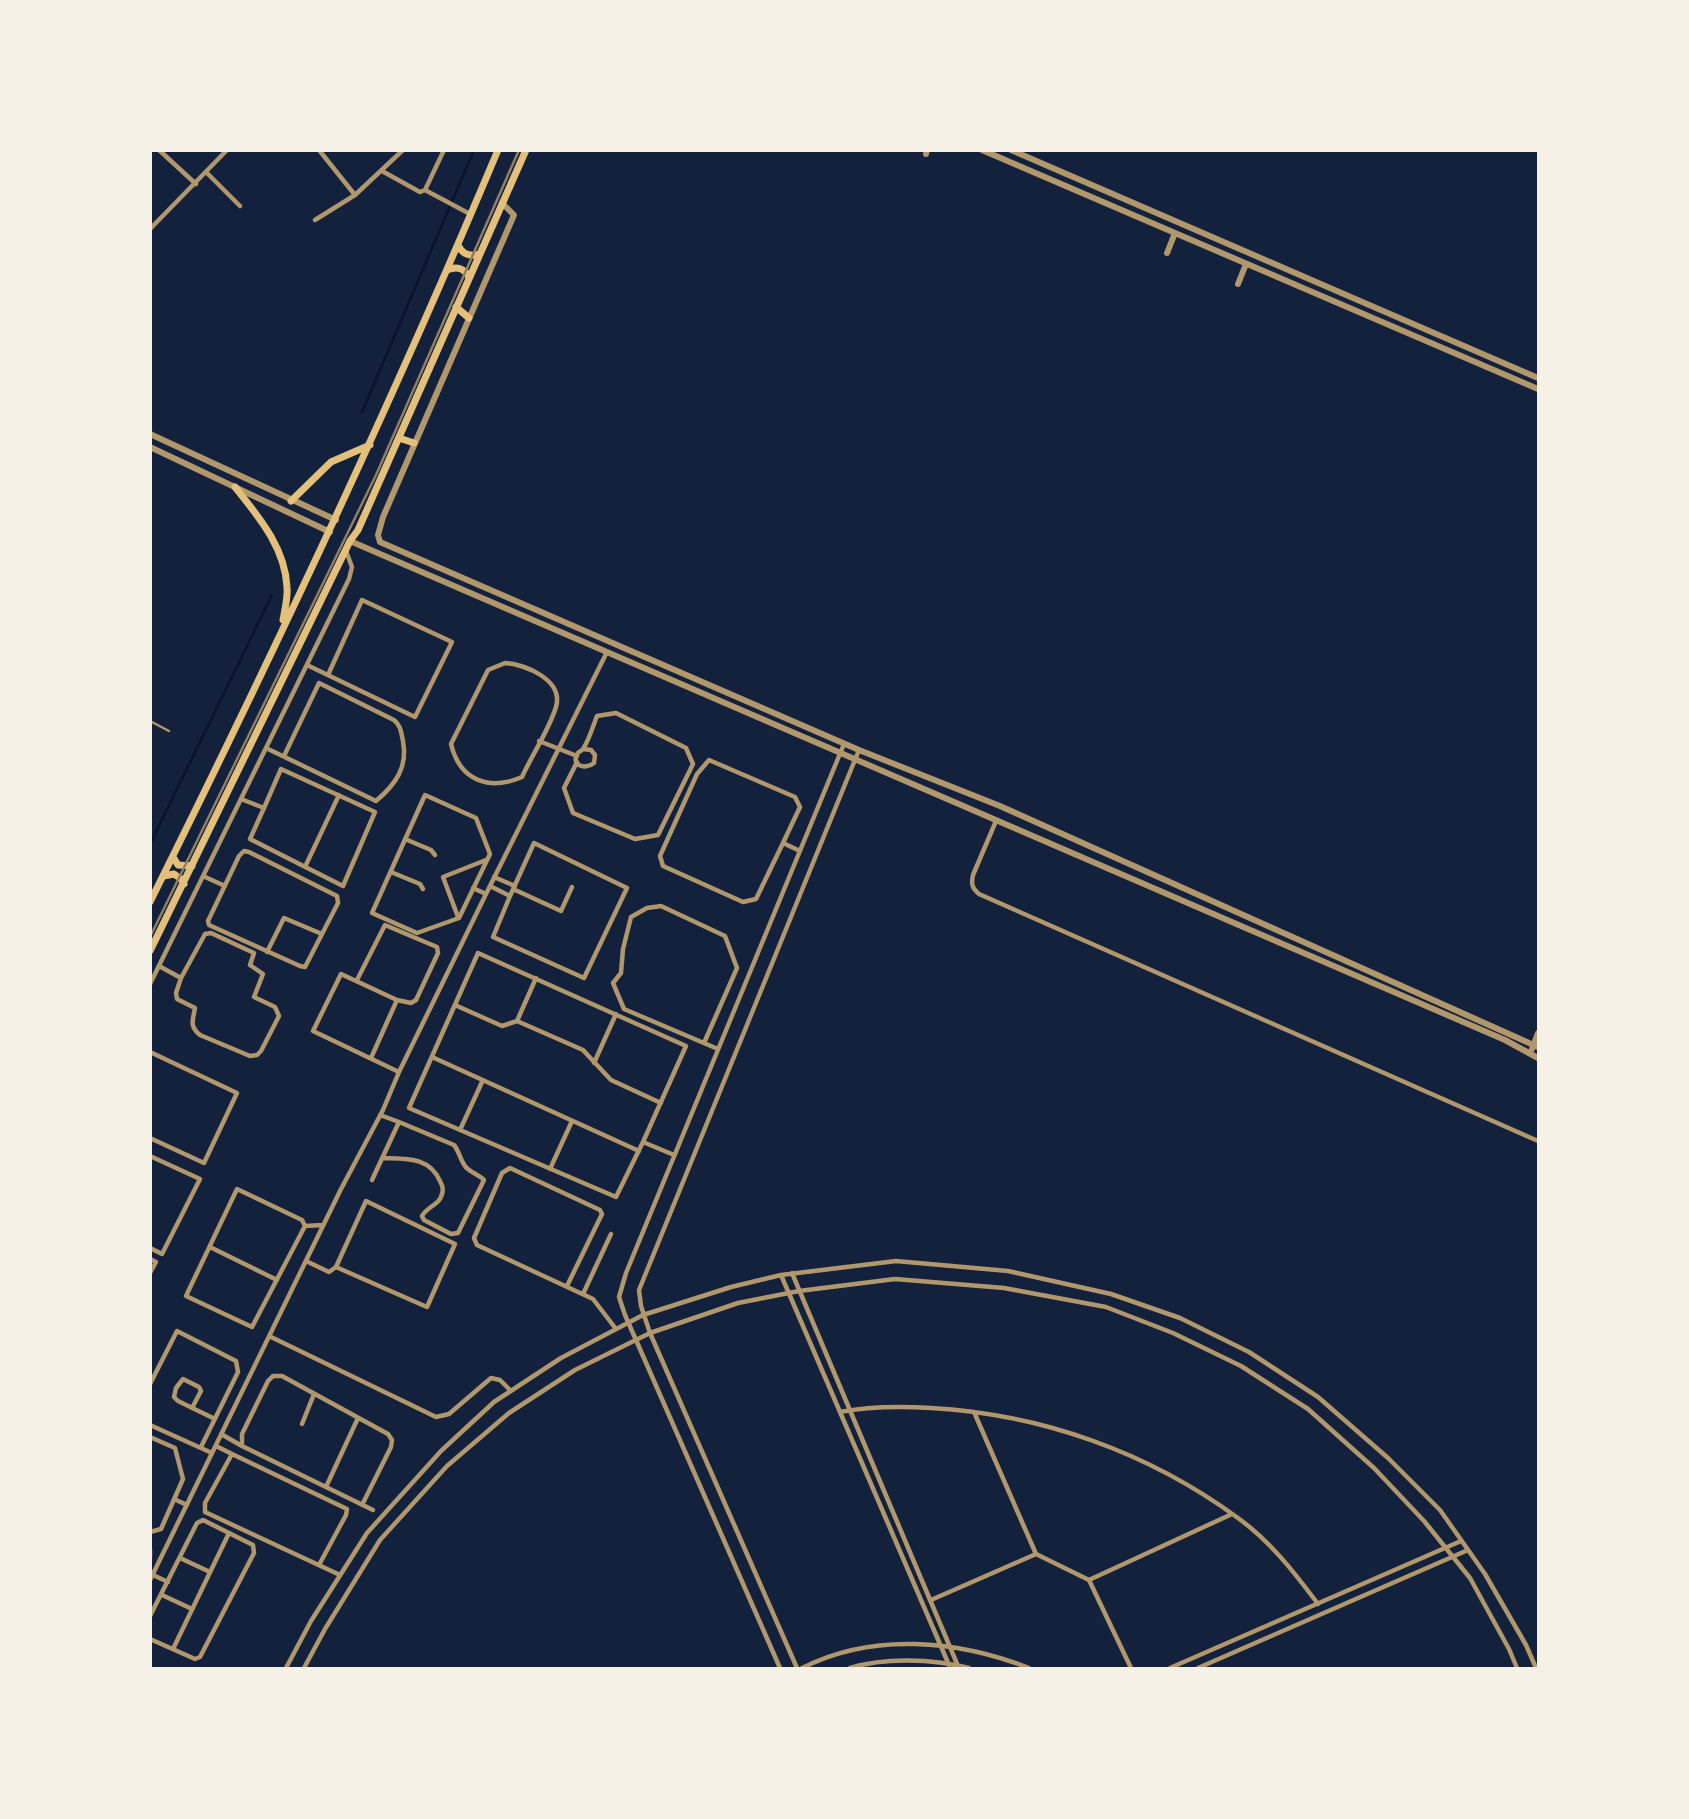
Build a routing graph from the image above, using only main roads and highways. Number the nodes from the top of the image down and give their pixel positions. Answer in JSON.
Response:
{"nodes":[{"id":1,"x":498,"y":150,"type":"edge"},
{"id":2,"x":526,"y":150,"type":"edge"},
{"id":3,"x":458,"y":244,"type":"junction"},
{"id":4,"x":480,"y":254,"type":"junction"},
{"id":5,"x":447,"y":270,"type":"junction"},
{"id":6,"x":469,"y":279,"type":"junction"},
{"id":7,"x":456,"y":307,"type":"junction"},
{"id":8,"x":469,"y":318,"type":"road end"},
{"id":9,"x":399,"y":438,"type":"junction"},
{"id":10,"x":414,"y":443,"type":"road end"},
{"id":11,"x":370,"y":444,"type":"junction"},
{"id":12,"x":235,"y":487,"type":"road end"},
{"id":13,"x":291,"y":501,"type":"road end"},
{"id":14,"x":283,"y":627,"type":"junction"},
{"id":15,"x":173,"y":857,"type":"junction"},
{"id":16,"x":192,"y":866,"type":"junction"},
{"id":17,"x":164,"y":876,"type":"junction"},
{"id":18,"x":184,"y":884,"type":"junction"},
{"id":19,"x":150,"y":902,"type":"edge"},
{"id":20,"x":150,"y":951,"type":"edge"}],
"edges":[{"from":1,"to":3,"type":"main road"},
{"from":2,"to":4,"type":"main road"},
{"from":3,"to":4,"type":"main road"},
{"from":3,"to":5,"type":"main road"},
{"from":4,"to":6,"type":"main road"},
{"from":5,"to":6,"type":"main road"},
{"from":5,"to":11,"type":"main road"},
{"from":6,"to":7,"type":"main road"},
{"from":7,"to":8,"type":"main road"},
{"from":7,"to":9,"type":"main road"},
{"from":9,"to":10,"type":"main road"},
{"from":9,"to":16,"type":"main road"},
{"from":11,"to":13,"type":"main road"},
{"from":11,"to":14,"type":"main road"},
{"from":12,"to":14,"type":"main road"},
{"from":14,"to":15,"type":"main road"},
{"from":15,"to":16,"type":"main road"},
{"from":15,"to":17,"type":"main road"},
{"from":16,"to":18,"type":"main road"},
{"from":17,"to":18,"type":"main road"},
{"from":17,"to":19,"type":"main road"},
{"from":18,"to":20,"type":"main road"}]}
